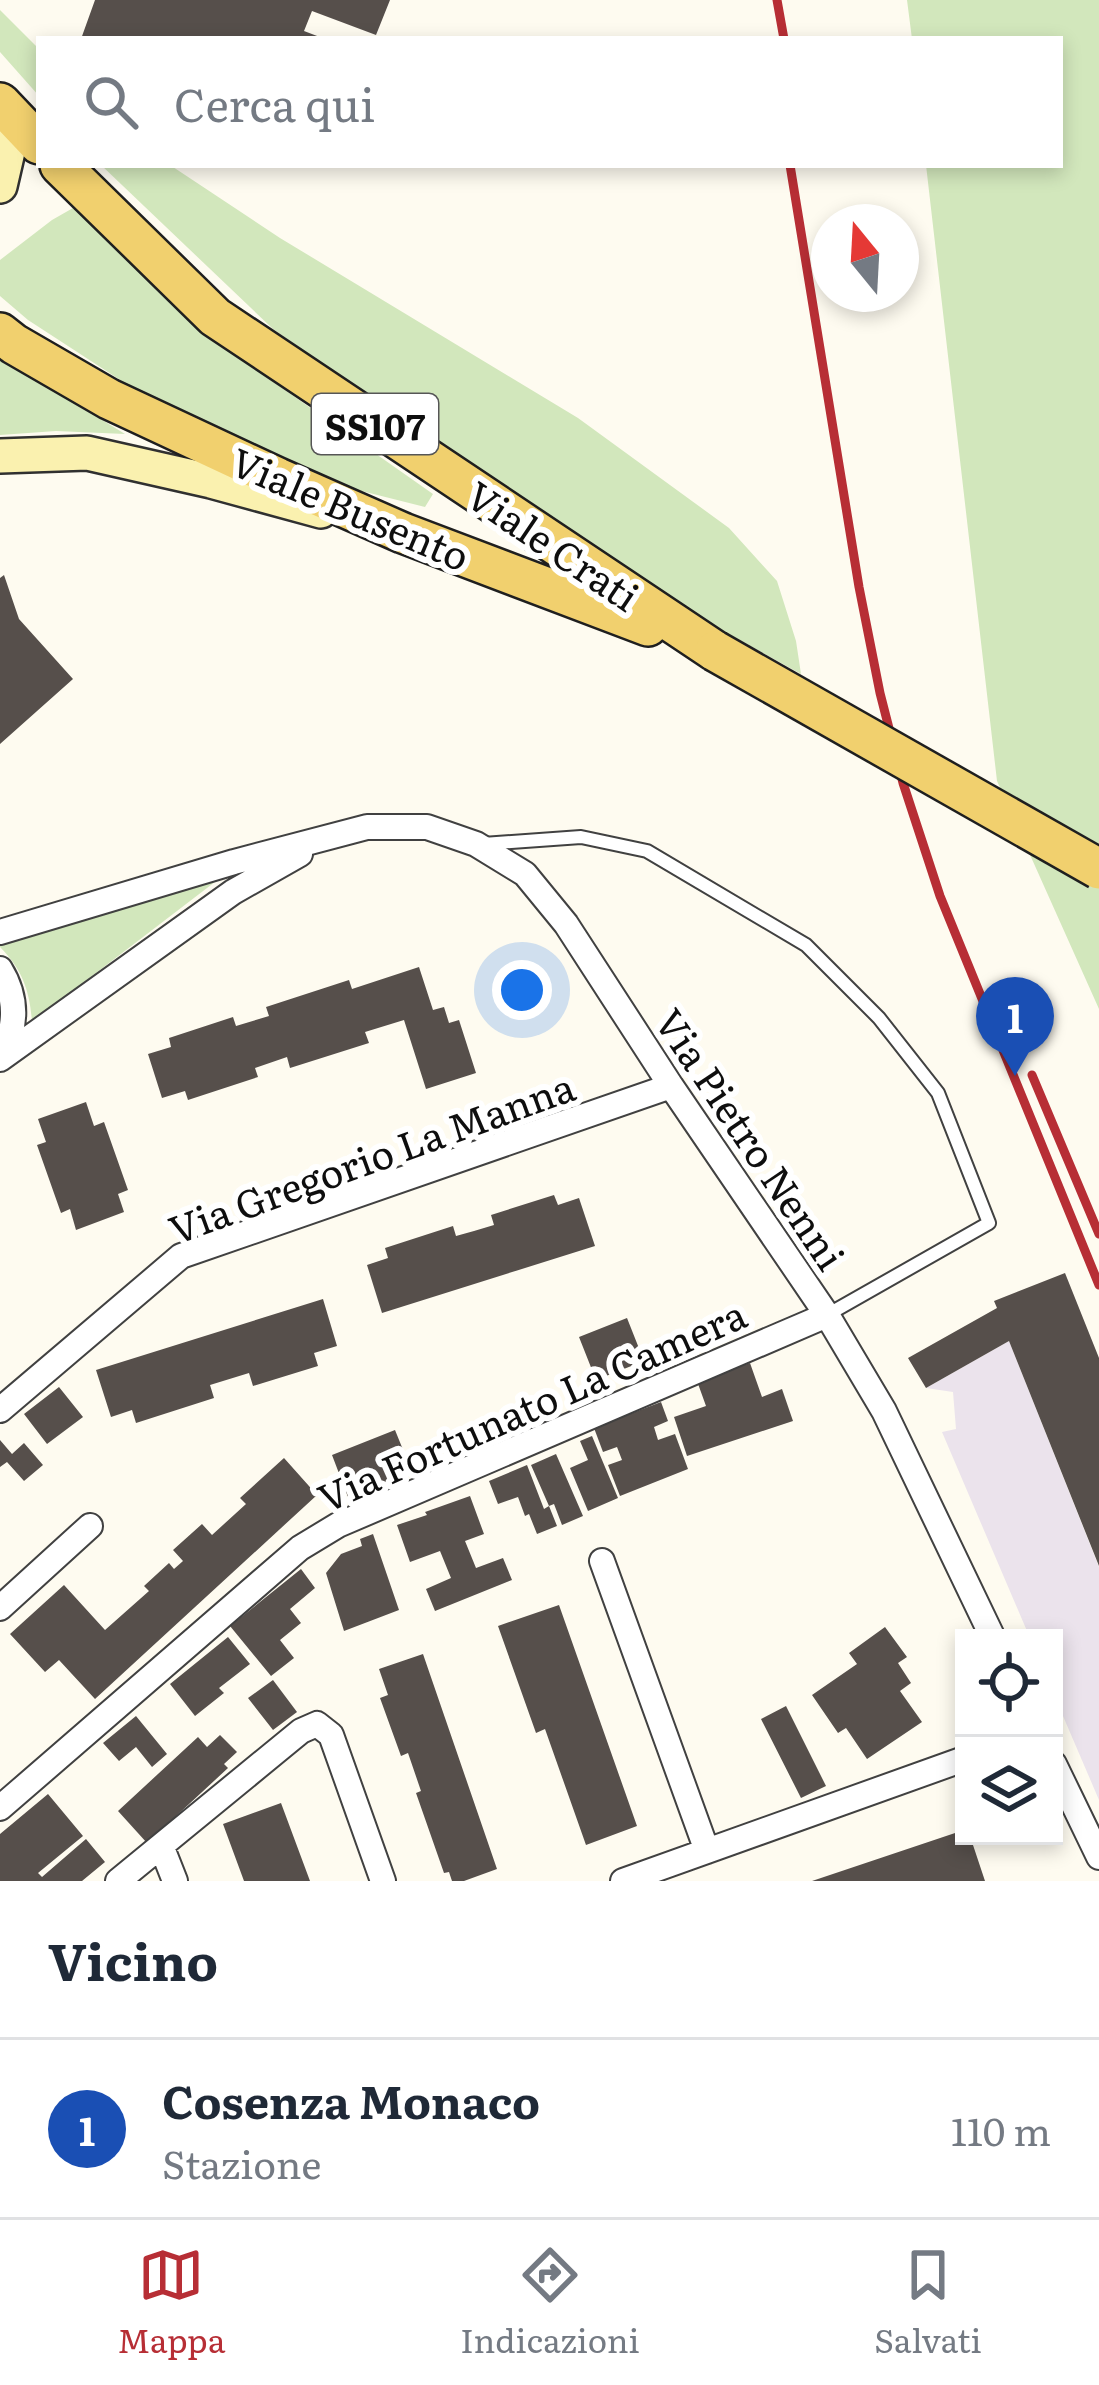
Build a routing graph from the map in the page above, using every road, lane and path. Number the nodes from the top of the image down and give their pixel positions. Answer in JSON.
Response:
{"nodes":[{"id":1,"x":18,"y":123,"type":"edge"},
{"id":2,"x":63,"y":168,"type":"edge"},
{"id":3,"x":0,"y":186,"type":"edge"},
{"id":4,"x":7,"y":339,"type":"edge"},
{"id":5,"x":0,"y":456,"type":"edge"},
{"id":6,"x":403,"y":533,"type":"junction"},
{"id":7,"x":715,"y":652,"type":"junction"},
{"id":8,"x":332,"y":836,"type":"junction"},
{"id":9,"x":476,"y":844,"type":"junction"},
{"id":10,"x":1099,"y":869,"type":"edge"},
{"id":11,"x":0,"y":932,"type":"edge"},
{"id":12,"x":0,"y":969,"type":"edge"},
{"id":13,"x":0,"y":1059,"type":"edge"},
{"id":14,"x":671,"y":1086,"type":"junction"},
{"id":15,"x":827,"y":1315,"type":"junction"},
{"id":16,"x":0,"y":1410,"type":"edge"},
{"id":17,"x":90,"y":1526,"type":"dead end"},
{"id":18,"x":602,"y":1561,"type":"dead end"},
{"id":19,"x":0,"y":1608,"type":"edge"},
{"id":20,"x":989,"y":1629,"type":"edge"},
{"id":21,"x":955,"y":1762,"type":"edge"},
{"id":22,"x":1063,"y":1783,"type":"edge"},
{"id":23,"x":0,"y":1808,"type":"edge"},
{"id":24,"x":161,"y":1848,"type":"junction"},
{"id":25,"x":707,"y":1851,"type":"junction"},
{"id":26,"x":1099,"y":1858,"type":"edge"},
{"id":27,"x":118,"y":1881,"type":"edge"},
{"id":28,"x":175,"y":1881,"type":"edge"},
{"id":29,"x":383,"y":1881,"type":"edge"},
{"id":30,"x":623,"y":1881,"type":"edge"}],
"edges":[{"from":1,"to":3,"type":"main road"},
{"from":2,"to":7,"type":"main road","name":"Viale Crati","number":"SS107"},
{"from":4,"to":6,"type":"main road","name":"Viale Busento","number":"SS107"},
{"from":5,"to":6,"type":"main road"},
{"from":6,"to":7,"type":"main road","name":"Viale Busento","number":"SS107"},
{"from":7,"to":10,"type":"main road","number":"SS107","bridge":true},
{"from":8,"to":9,"type":"street","name":"Via Pietro Nenni"},
{"from":8,"to":11,"type":"street","name":"Via Pietro Nenni"},
{"from":8,"to":13,"type":"street","name":"Via Pietro Nenni"},
{"from":9,"to":14,"type":"street","name":"Via Pietro Nenni"},
{"from":9,"to":15,"type":"lane"},
{"from":12,"to":13,"type":"street"},
{"from":14,"to":15,"type":"street","name":"Via Pietro Nenni"},
{"from":14,"to":16,"type":"street","name":"Via Gregorio La Manna"},
{"from":15,"to":20,"type":"street","name":"Via Pietro Nenni"},
{"from":15,"to":23,"type":"street","name":"Via Fortunato La Camera"},
{"from":17,"to":19,"type":"street"},
{"from":18,"to":25,"type":"street"},
{"from":21,"to":25,"type":"street"},
{"from":22,"to":26,"type":"street"},
{"from":24,"to":27,"type":"street"},
{"from":24,"to":28,"type":"street"},
{"from":24,"to":29,"type":"street"},
{"from":25,"to":30,"type":"street"}]}
